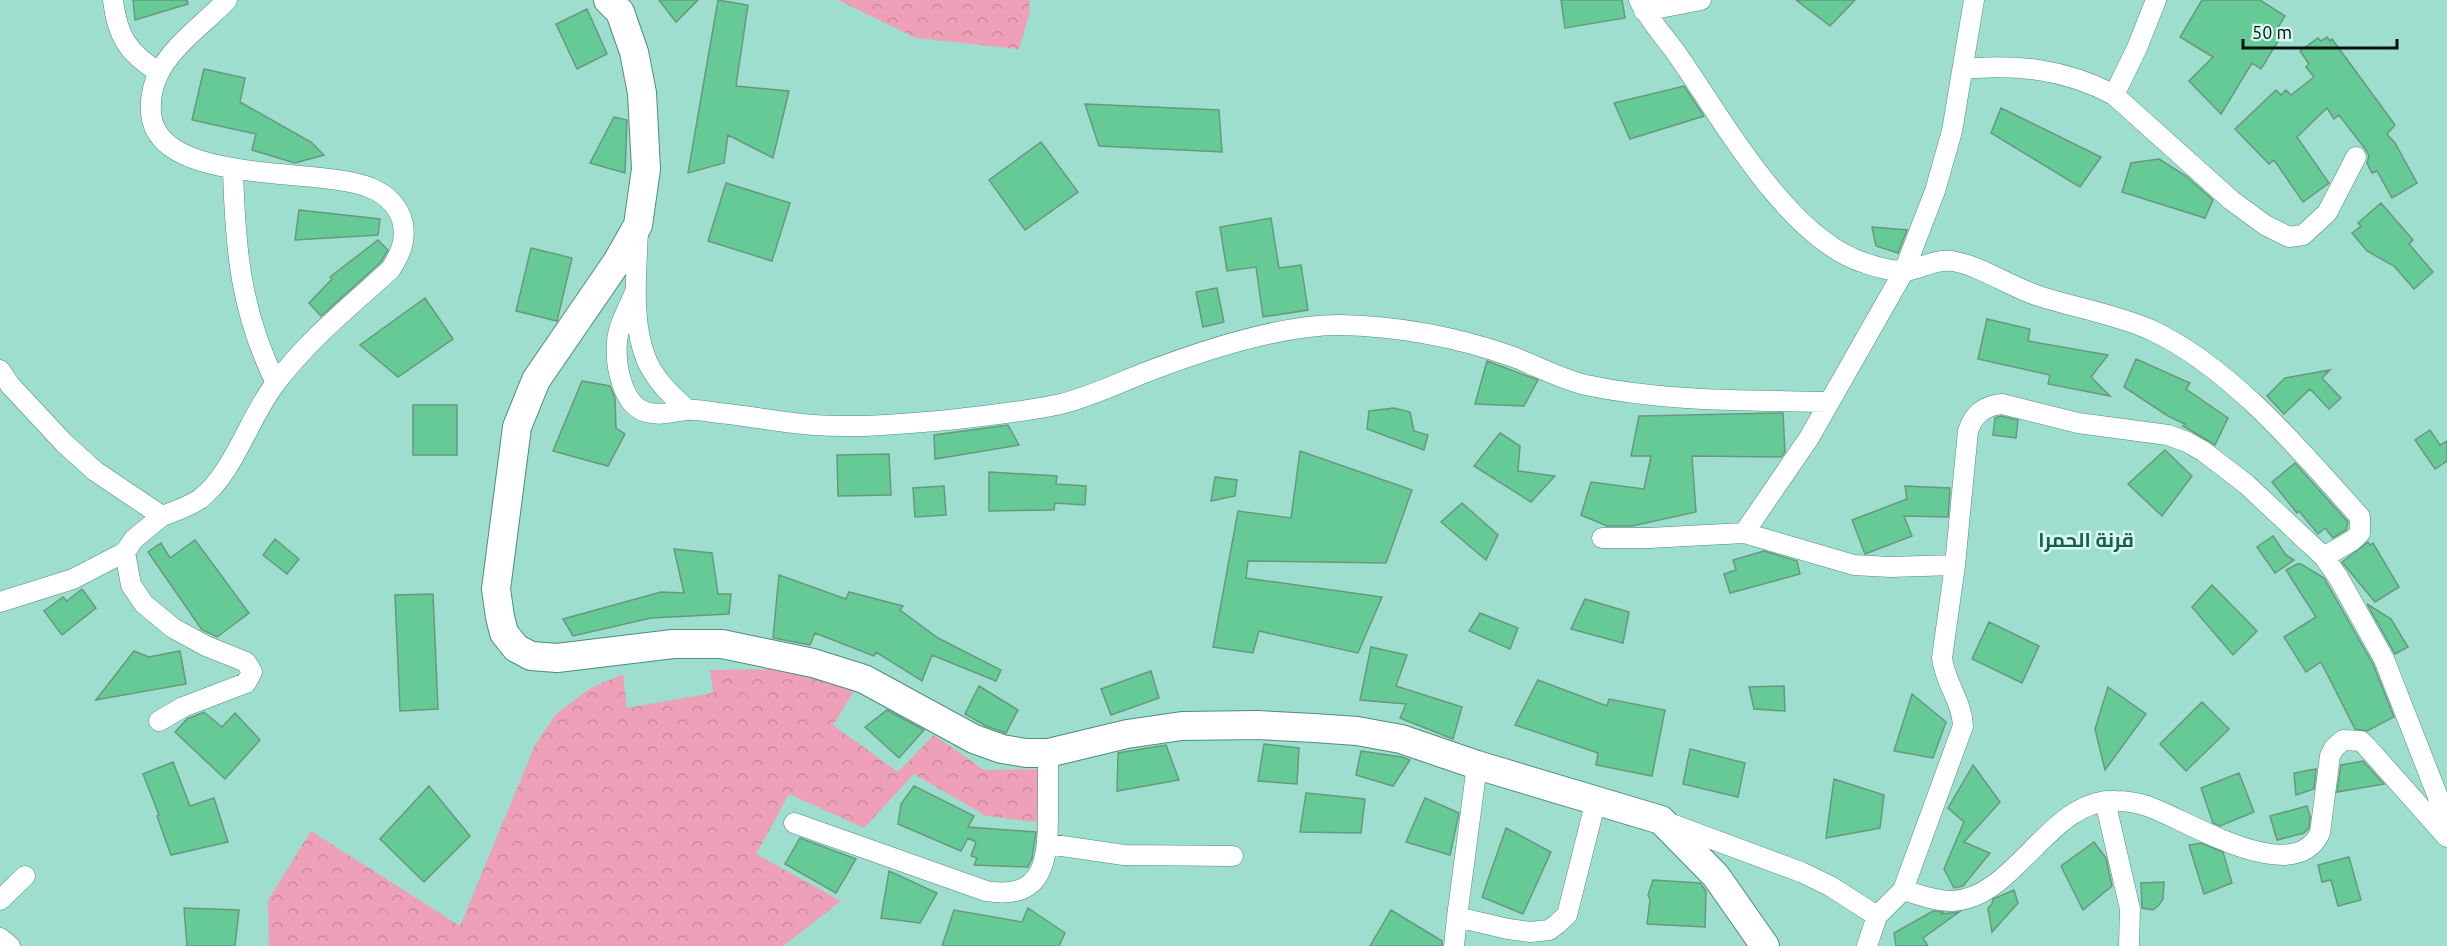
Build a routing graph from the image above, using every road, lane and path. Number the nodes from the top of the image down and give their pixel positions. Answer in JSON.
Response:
{"nodes":[{"id":1,"x":113,"y":0,"type":"edge"},
{"id":2,"x":227,"y":0,"type":"edge"},
{"id":3,"x":608,"y":0,"type":"edge"},
{"id":4,"x":1701,"y":0,"type":"edge"},
{"id":5,"x":1974,"y":0,"type":"edge"},
{"id":6,"x":2156,"y":0,"type":"edge"},
{"id":7,"x":1641,"y":5,"type":"edge"},
{"id":8,"x":1963,"y":69,"type":"junction"},
{"id":9,"x":159,"y":72,"type":"junction"},
{"id":10,"x":2114,"y":96,"type":"junction"},
{"id":11,"x":2356,"y":157,"type":"dead end"},
{"id":12,"x":233,"y":168,"type":"junction"},
{"id":13,"x":638,"y":225,"type":"junction"},
{"id":14,"x":1905,"y":271,"type":"junction"},
{"id":15,"x":635,"y":292,"type":"junction"},
{"id":16,"x":0,"y":370,"type":"edge"},
{"id":17,"x":276,"y":383,"type":"junction"},
{"id":18,"x":1828,"y":402,"type":"junction"},
{"id":19,"x":688,"y":410,"type":"junction"},
{"id":20,"x":162,"y":516,"type":"junction"},
{"id":21,"x":1744,"y":533,"type":"junction"},
{"id":22,"x":1602,"y":538,"type":"dead end"},
{"id":23,"x":125,"y":552,"type":"junction"},
{"id":24,"x":2324,"y":557,"type":"junction"},
{"id":25,"x":1955,"y":565,"type":"junction"},
{"id":26,"x":4,"y":595,"type":"edge"},
{"id":27,"x":159,"y":720,"type":"dead end"},
{"id":28,"x":1048,"y":753,"type":"junction"},
{"id":29,"x":1477,"y":765,"type":"junction"},
{"id":30,"x":1596,"y":800,"type":"junction"},
{"id":31,"x":2105,"y":801,"type":"junction"},
{"id":32,"x":1661,"y":820,"type":"junction"},
{"id":33,"x":2447,"y":820,"type":"edge"},
{"id":34,"x":794,"y":823,"type":"dead end"},
{"id":35,"x":2447,"y":837,"type":"edge"},
{"id":36,"x":1048,"y":844,"type":"junction"},
{"id":37,"x":1233,"y":856,"type":"dead end"},
{"id":38,"x":25,"y":876,"type":"dead end"},
{"id":39,"x":1903,"y":890,"type":"junction"},
{"id":40,"x":0,"y":900,"type":"edge"},
{"id":41,"x":1877,"y":916,"type":"junction"},
{"id":42,"x":1457,"y":917,"type":"junction"},
{"id":43,"x":0,"y":938,"type":"edge"},
{"id":44,"x":10,"y":946,"type":"edge"},
{"id":45,"x":1454,"y":946,"type":"edge"},
{"id":46,"x":1765,"y":946,"type":"edge"},
{"id":47,"x":1867,"y":946,"type":"edge"},
{"id":48,"x":2129,"y":946,"type":"edge"}],
"edges":[{"from":1,"to":9,"type":"street"},
{"from":2,"to":9,"type":"street"},
{"from":3,"to":13,"type":"street"},
{"from":4,"to":7,"type":"street"},
{"from":5,"to":8,"type":"street"},
{"from":6,"to":10,"type":"street"},
{"from":7,"to":14,"type":"street"},
{"from":8,"to":10,"type":"street"},
{"from":8,"to":14,"type":"street"},
{"from":9,"to":12,"type":"street"},
{"from":10,"to":11,"type":"street"},
{"from":12,"to":17,"type":"street"},
{"from":12,"to":17,"type":"street"},
{"from":13,"to":15,"type":"street"},
{"from":13,"to":28,"type":"street"},
{"from":14,"to":18,"type":"street"},
{"from":14,"to":24,"type":"street"},
{"from":15,"to":19,"type":"street"},
{"from":15,"to":19,"type":"street"},
{"from":16,"to":20,"type":"street"},
{"from":17,"to":20,"type":"street"},
{"from":18,"to":19,"type":"street"},
{"from":18,"to":21,"type":"street"},
{"from":20,"to":23,"type":"street"},
{"from":21,"to":22,"type":"street"},
{"from":21,"to":25,"type":"street"},
{"from":23,"to":26,"type":"street"},
{"from":23,"to":27,"type":"street"},
{"from":24,"to":25,"type":"street"},
{"from":24,"to":33,"type":"street"},
{"from":25,"to":39,"type":"street"},
{"from":28,"to":29,"type":"street"},
{"from":28,"to":36,"type":"street"},
{"from":29,"to":30,"type":"street"},
{"from":29,"to":42,"type":"street"},
{"from":30,"to":32,"type":"street"},
{"from":30,"to":42,"type":"street"},
{"from":31,"to":35,"type":"street"},
{"from":31,"to":39,"type":"street"},
{"from":31,"to":48,"type":"street"},
{"from":32,"to":41,"type":"street"},
{"from":32,"to":46,"type":"street"},
{"from":34,"to":36,"type":"street"},
{"from":36,"to":37,"type":"street"},
{"from":38,"to":40,"type":"street"},
{"from":39,"to":41,"type":"street"},
{"from":41,"to":47,"type":"street"},
{"from":42,"to":45,"type":"street"},
{"from":43,"to":44,"type":"street"}]}
